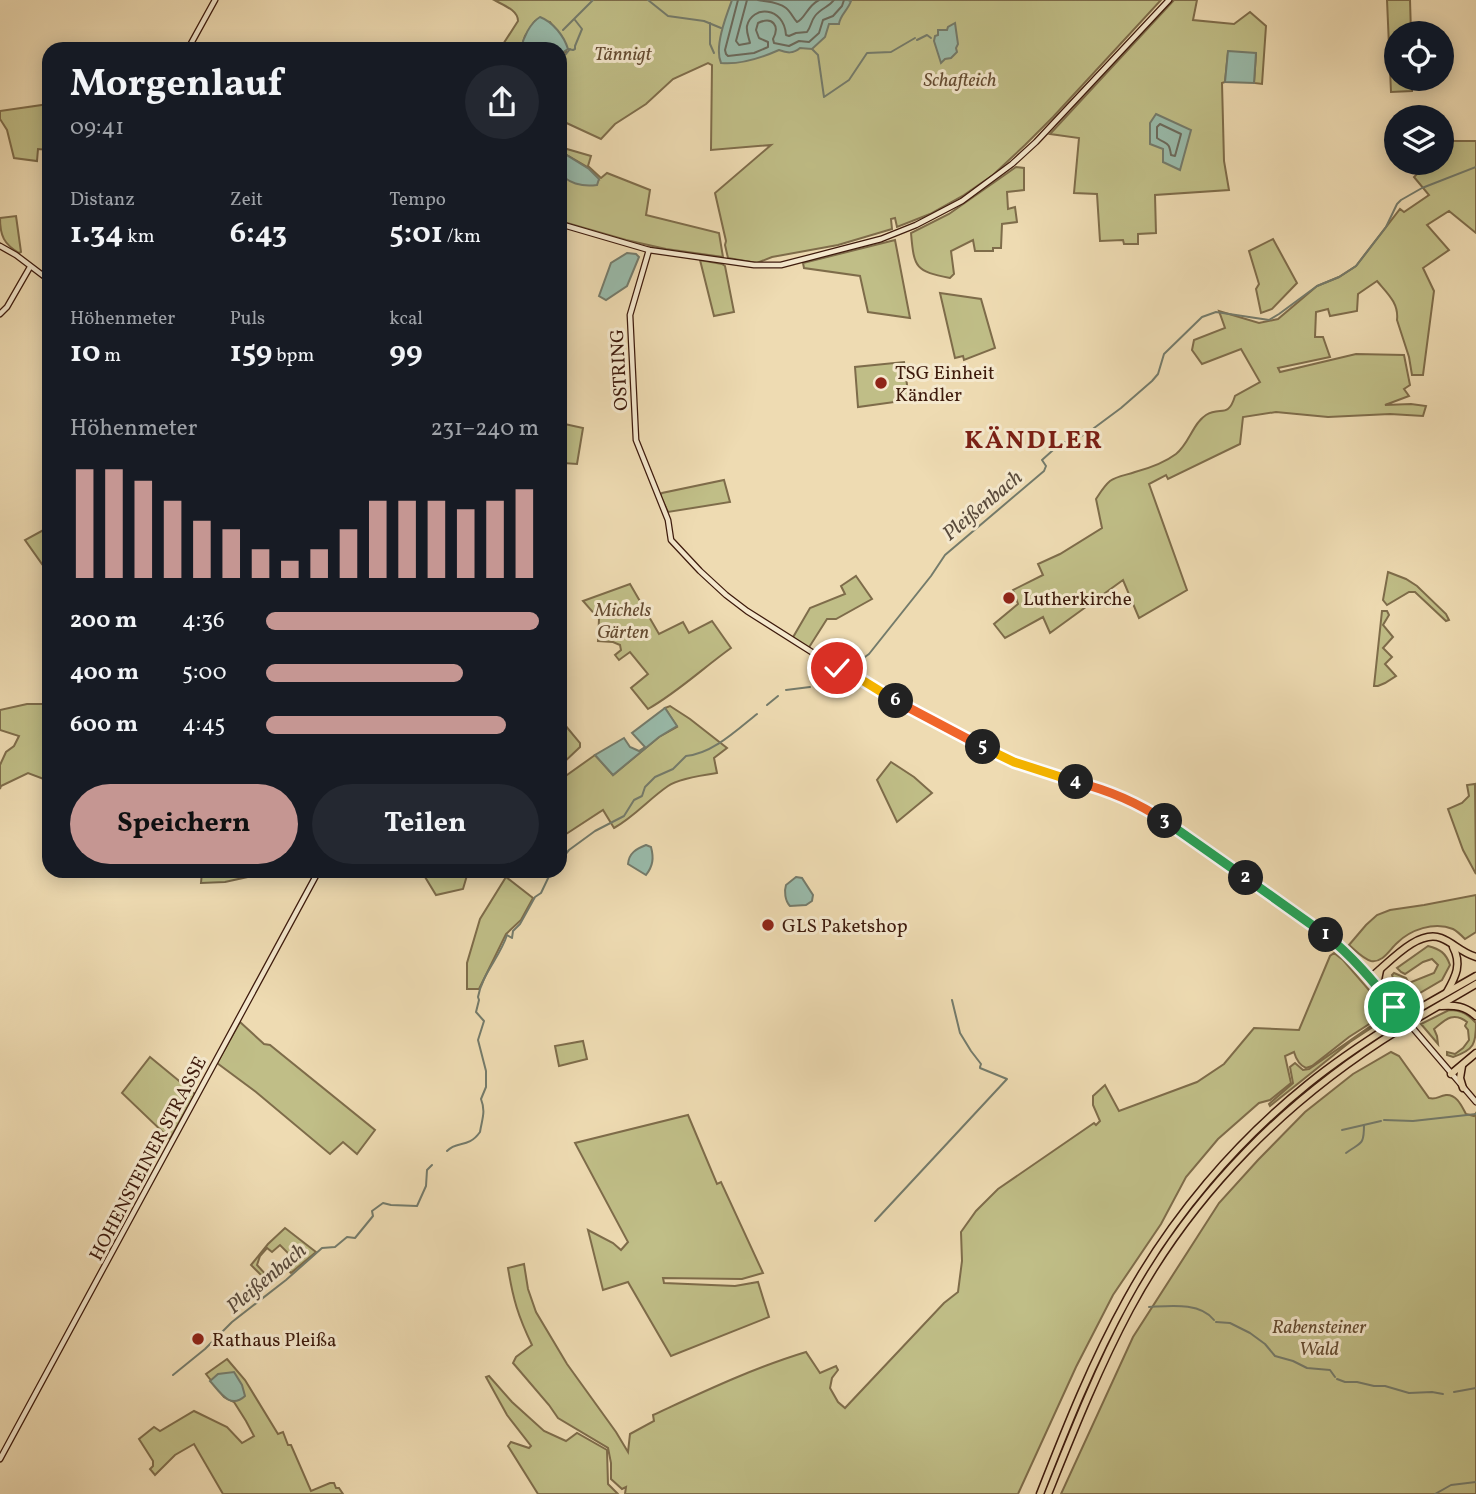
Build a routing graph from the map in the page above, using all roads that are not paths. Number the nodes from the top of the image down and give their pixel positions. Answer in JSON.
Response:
{"nodes":[{"id":1,"x":215,"y":0,"type":"edge"},
{"id":2,"x":1169,"y":0,"type":"edge"},
{"id":3,"x":192,"y":42,"type":"edge"},
{"id":4,"x":567,"y":226,"type":"edge"},
{"id":5,"x":0,"y":246,"type":"edge"},
{"id":6,"x":649,"y":250,"type":"junction"},
{"id":7,"x":30,"y":267,"type":"junction"},
{"id":8,"x":42,"y":275,"type":"edge"},
{"id":9,"x":0,"y":314,"type":"edge"},
{"id":10,"x":315,"y":878,"type":"edge"},
{"id":11,"x":1452,"y":945,"type":"junction"},
{"id":12,"x":1476,"y":957,"type":"edge"},
{"id":13,"x":1380,"y":970,"type":"junction"},
{"id":14,"x":1476,"y":976,"type":"edge"},
{"id":15,"x":1370,"y":978,"type":"junction"},
{"id":16,"x":1476,"y":984,"type":"edge"},
{"id":17,"x":1381,"y":992,"type":"junction"},
{"id":18,"x":1446,"y":992,"type":"junction"},
{"id":19,"x":1436,"y":1007,"type":"junction"},
{"id":20,"x":1413,"y":1016,"type":"junction"},
{"id":21,"x":1476,"y":1016,"type":"edge"},
{"id":22,"x":1397,"y":1026,"type":"junction"},
{"id":23,"x":1476,"y":1053,"type":"edge"},
{"id":24,"x":1462,"y":1066,"type":"junction"},
{"id":25,"x":1451,"y":1073,"type":"junction"},
{"id":26,"x":1463,"y":1087,"type":"junction"},
{"id":27,"x":1476,"y":1102,"type":"edge"},
{"id":28,"x":0,"y":1459,"type":"edge"},
{"id":29,"x":1040,"y":1494,"type":"edge"},
{"id":30,"x":1048,"y":1494,"type":"edge"}],
"edges":[{"from":1,"to":3,"type":"main road"},
{"from":2,"to":6,"type":"main road"},
{"from":4,"to":6,"type":"main road"},
{"from":5,"to":7,"type":"main road"},
{"from":6,"to":15,"type":"main road","name":"OSTRING"},
{"from":7,"to":8,"type":"main road"},
{"from":7,"to":9,"type":"main road"},
{"from":10,"to":28,"type":"main road","name":"HOHENSTEINER STRASSE"},
{"from":11,"to":12,"type":"highway"},
{"from":11,"to":13,"type":"highway"},
{"from":11,"to":18,"type":"highway"},
{"from":13,"to":15,"type":"highway"},
{"from":13,"to":17,"type":"highway"},
{"from":14,"to":18,"type":"highway"},
{"from":15,"to":17,"type":"main road"},
{"from":16,"to":19,"type":"highway"},
{"from":17,"to":25,"type":"main road"},
{"from":18,"to":20,"type":"highway"},
{"from":19,"to":20,"type":"highway"},
{"from":19,"to":21,"type":"highway"},
{"from":20,"to":22,"type":"highway","bridge":true},
{"from":22,"to":29,"type":"highway"},
{"from":22,"to":30,"type":"highway"},
{"from":23,"to":24,"type":"highway"},
{"from":24,"to":25,"type":"highway"},
{"from":24,"to":26,"type":"highway"},
{"from":25,"to":26,"type":"main road"},
{"from":26,"to":27,"type":"main road"}]}
